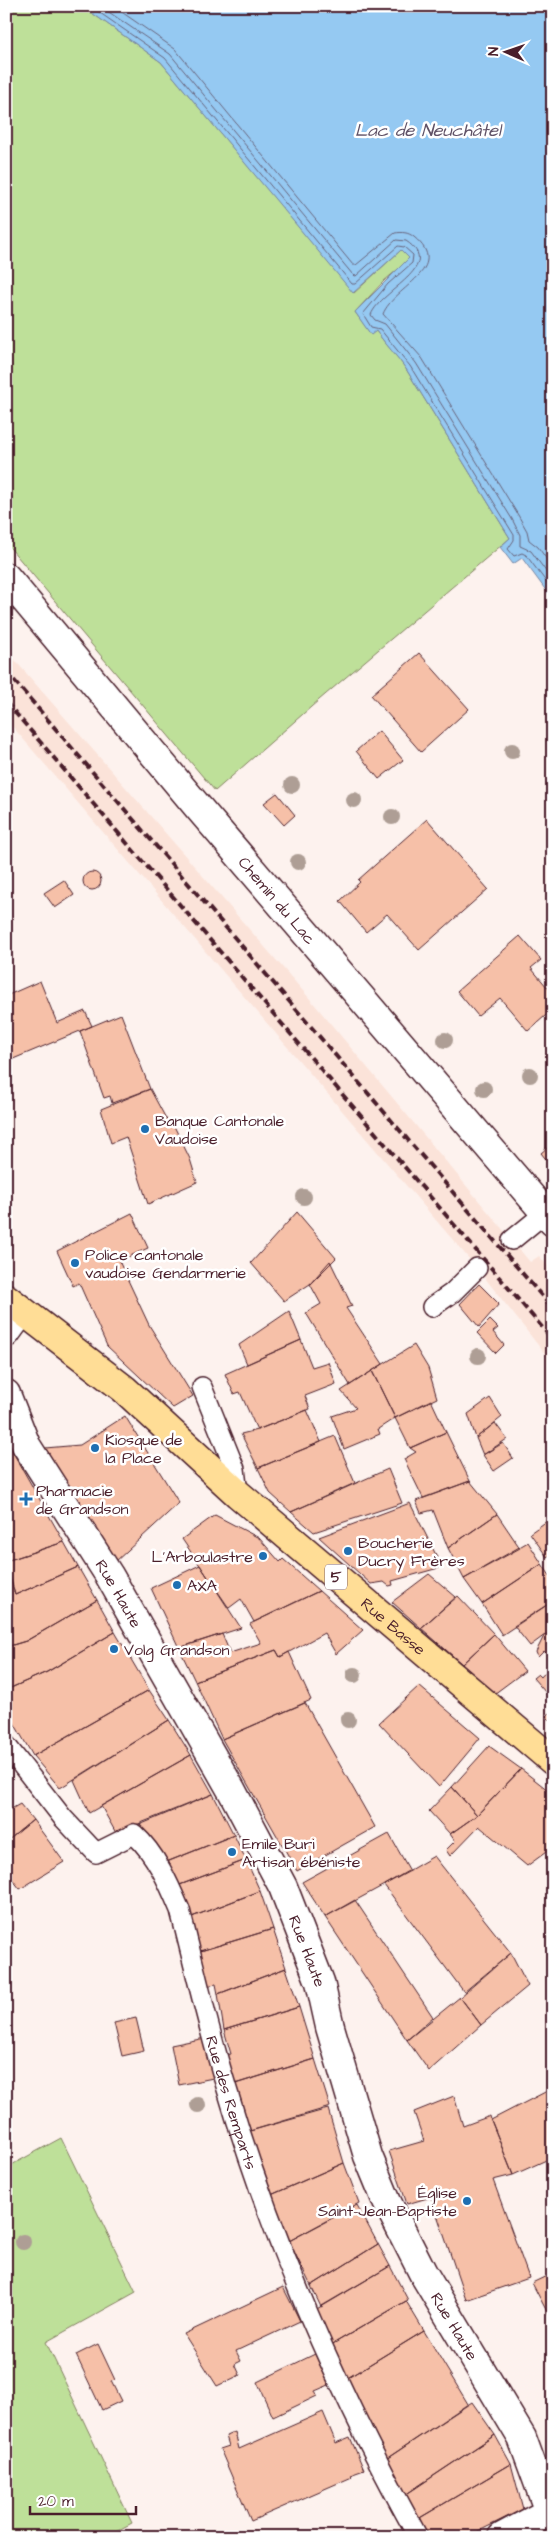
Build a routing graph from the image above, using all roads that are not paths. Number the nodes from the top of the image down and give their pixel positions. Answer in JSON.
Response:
{"nodes":[{"id":1,"x":6,"y":577,"type":"edge"},
{"id":2,"x":549,"y":1218,"type":"edge"},
{"id":3,"x":512,"y":1240,"type":"dead end"},
{"id":4,"x":477,"y":1268,"type":"dead end"},
{"id":5,"x":14,"y":1304,"type":"edge"},
{"id":6,"x":432,"y":1307,"type":"dead end"},
{"id":7,"x":6,"y":1333,"type":"edge"},
{"id":8,"x":202,"y":1386,"type":"dead end"},
{"id":9,"x":6,"y":1394,"type":"edge"},
{"id":10,"x":238,"y":1494,"type":"junction"},
{"id":11,"x":6,"y":1745,"type":"edge"},
{"id":12,"x":553,"y":1761,"type":"edge"},
{"id":13,"x":545,"y":2515,"type":"edge"},
{"id":14,"x":418,"y":2537,"type":"edge"},
{"id":15,"x":502,"y":2537,"type":"edge"}],
"edges":[{"from":1,"to":2,"type":"street","name":"Chemin du Lac"},
{"from":2,"to":3,"type":"lane"},
{"from":4,"to":6,"type":"lane"},
{"from":5,"to":7,"type":"street"},
{"from":5,"to":10,"type":"main road","name":"Rue Basse","number":"5"},
{"from":8,"to":10,"type":"lane"},
{"from":9,"to":13,"type":"street","name":"Rue Haute"},
{"from":10,"to":12,"type":"main road","name":"Rue Basse","number":"5"},
{"from":11,"to":14,"type":"lane","name":"Rue des Remparts"},
{"from":13,"to":15,"type":"street"}]}
